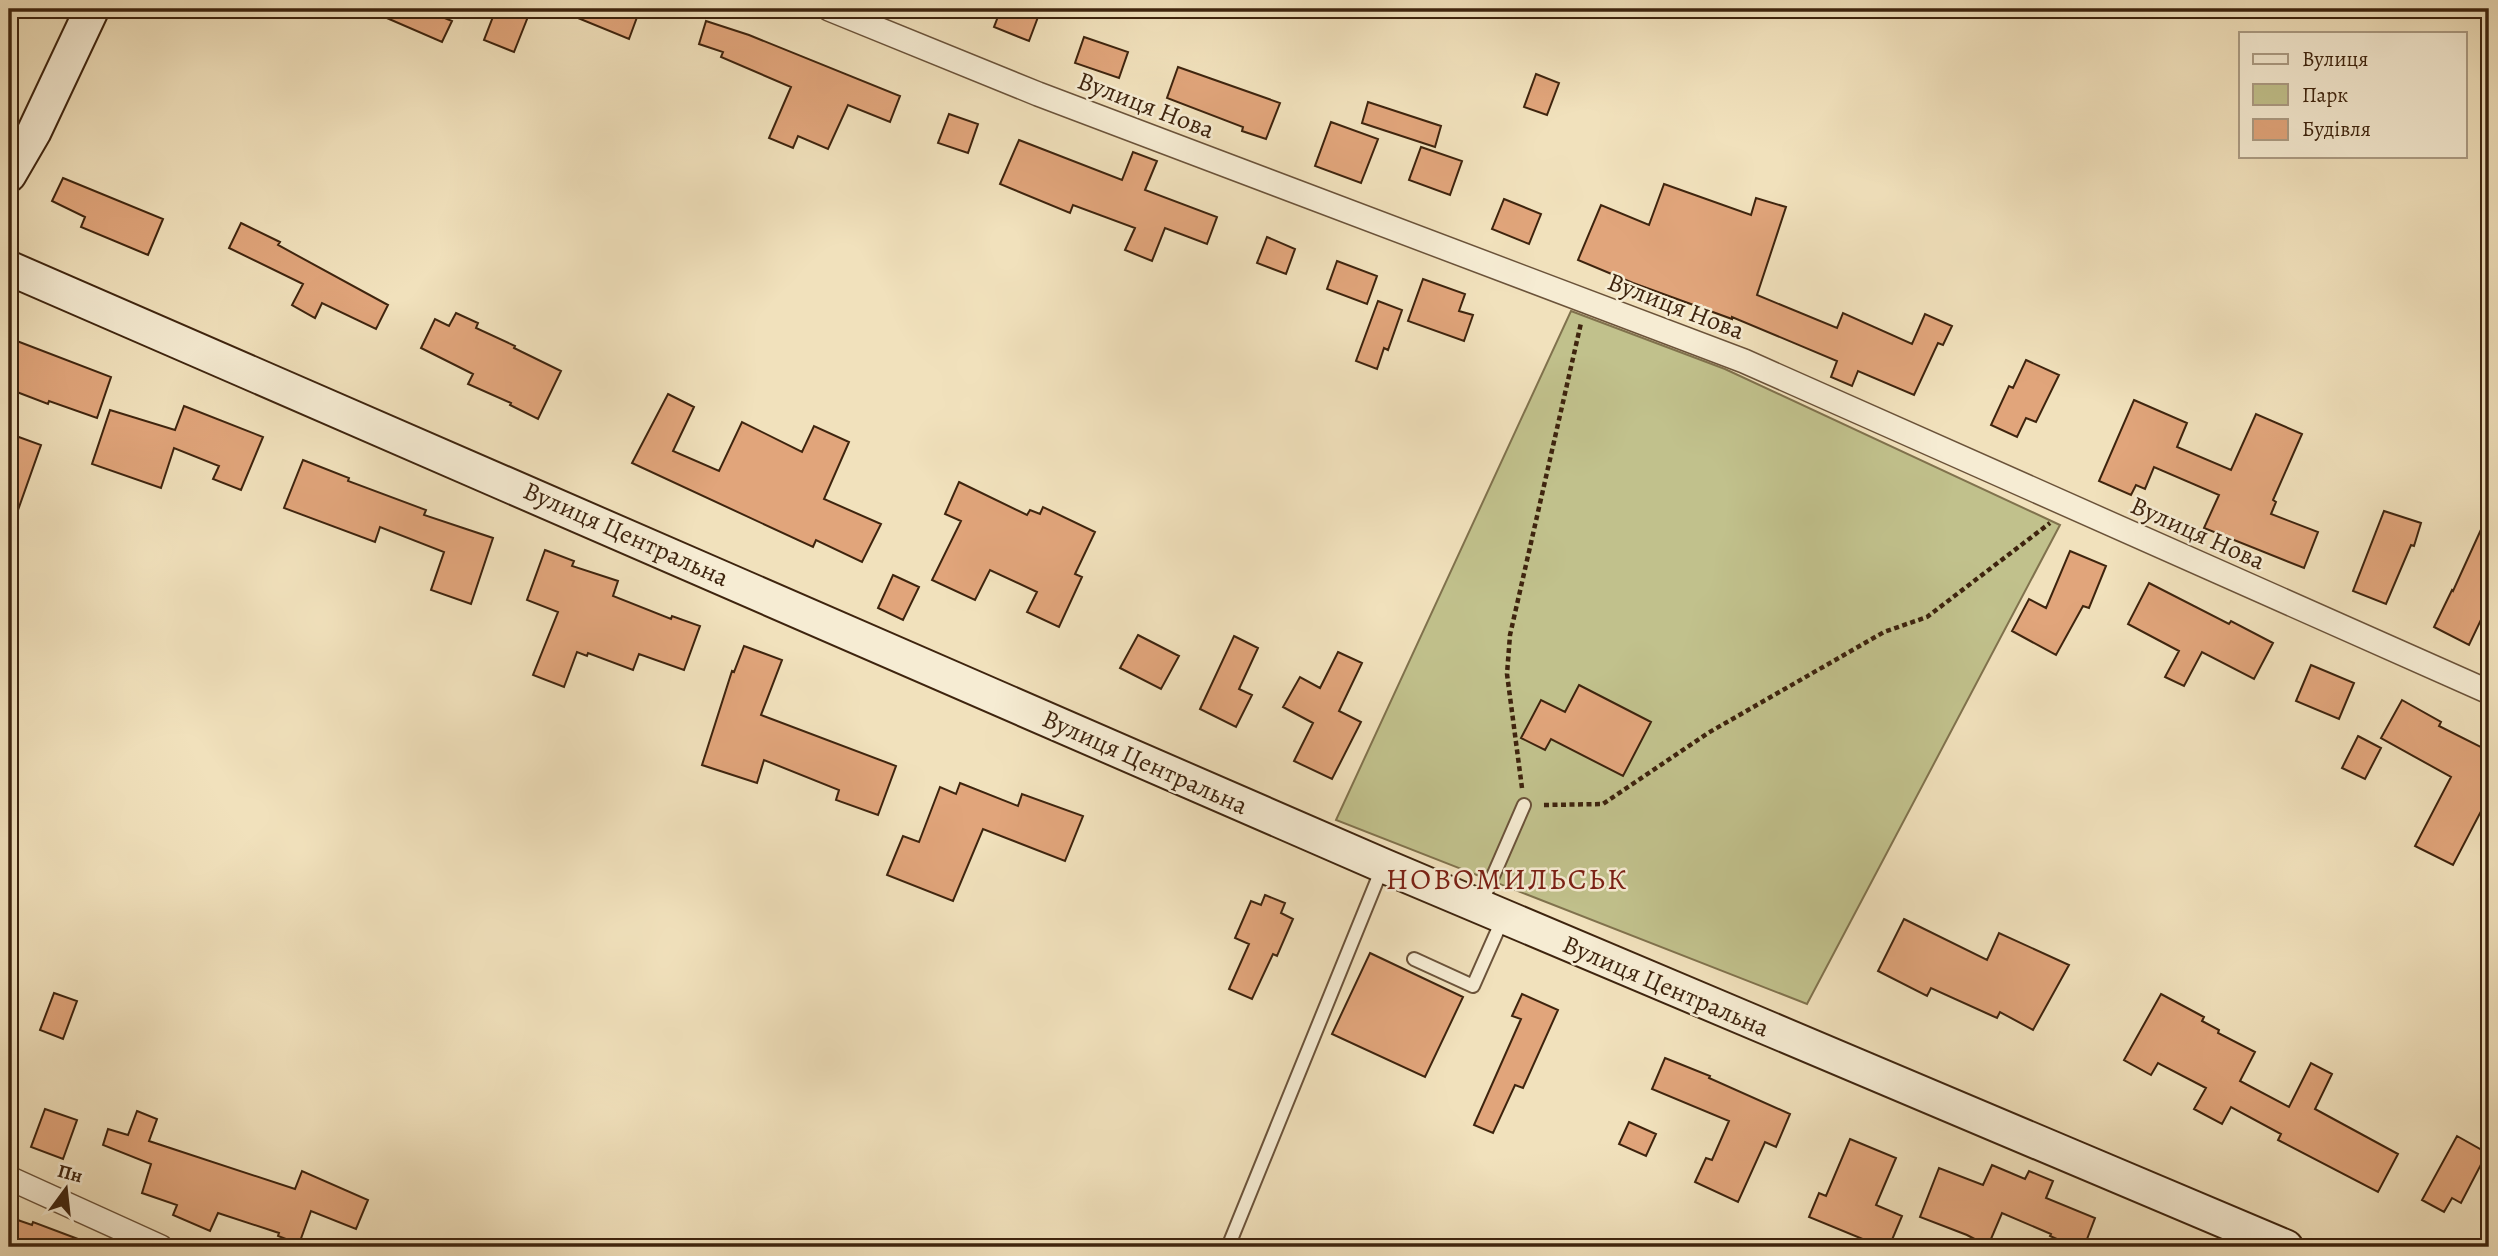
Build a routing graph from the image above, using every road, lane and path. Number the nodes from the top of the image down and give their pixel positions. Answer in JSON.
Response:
{"nodes":[{"id":1,"x":92,"y":9,"type":"edge"},
{"id":2,"x":829,"y":9,"type":"edge"},
{"id":3,"x":9,"y":175,"type":"edge"},
{"id":4,"x":9,"y":268,"type":"edge"},
{"id":5,"x":1586,"y":302,"type":"junction"},
{"id":6,"x":2070,"y":507,"type":"junction"},
{"id":7,"x":2489,"y":692,"type":"edge"},
{"id":8,"x":1524,"y":805,"type":"junction"},
{"id":9,"x":1384,"y":866,"type":"junction"},
{"id":10,"x":1492,"y":911,"type":"junction"},
{"id":11,"x":1414,"y":959,"type":"dead end"},
{"id":12,"x":9,"y":1178,"type":"edge"},
{"id":13,"x":161,"y":1247,"type":"edge"},
{"id":14,"x":1228,"y":1247,"type":"edge"},
{"id":15,"x":2286,"y":1247,"type":"edge"}],
"edges":[{"from":1,"to":3,"type":"street"},
{"from":2,"to":5,"type":"street","name":"Вулиця Нова"},
{"from":4,"to":9,"type":"street","name":"Вулиця Центральна"},
{"from":5,"to":6,"type":"street","name":"Вулиця Нова"},
{"from":5,"to":8,"type":"path"},
{"from":6,"to":7,"type":"street","name":"Вулиця Нова"},
{"from":6,"to":8,"type":"path"},
{"from":8,"to":10,"type":"lane"},
{"from":9,"to":10,"type":"street","name":"Вулиця Центральна"},
{"from":9,"to":14,"type":"lane"},
{"from":10,"to":11,"type":"lane"},
{"from":10,"to":15,"type":"street","name":"Вулиця Центральна"},
{"from":12,"to":13,"type":"street"}]}
